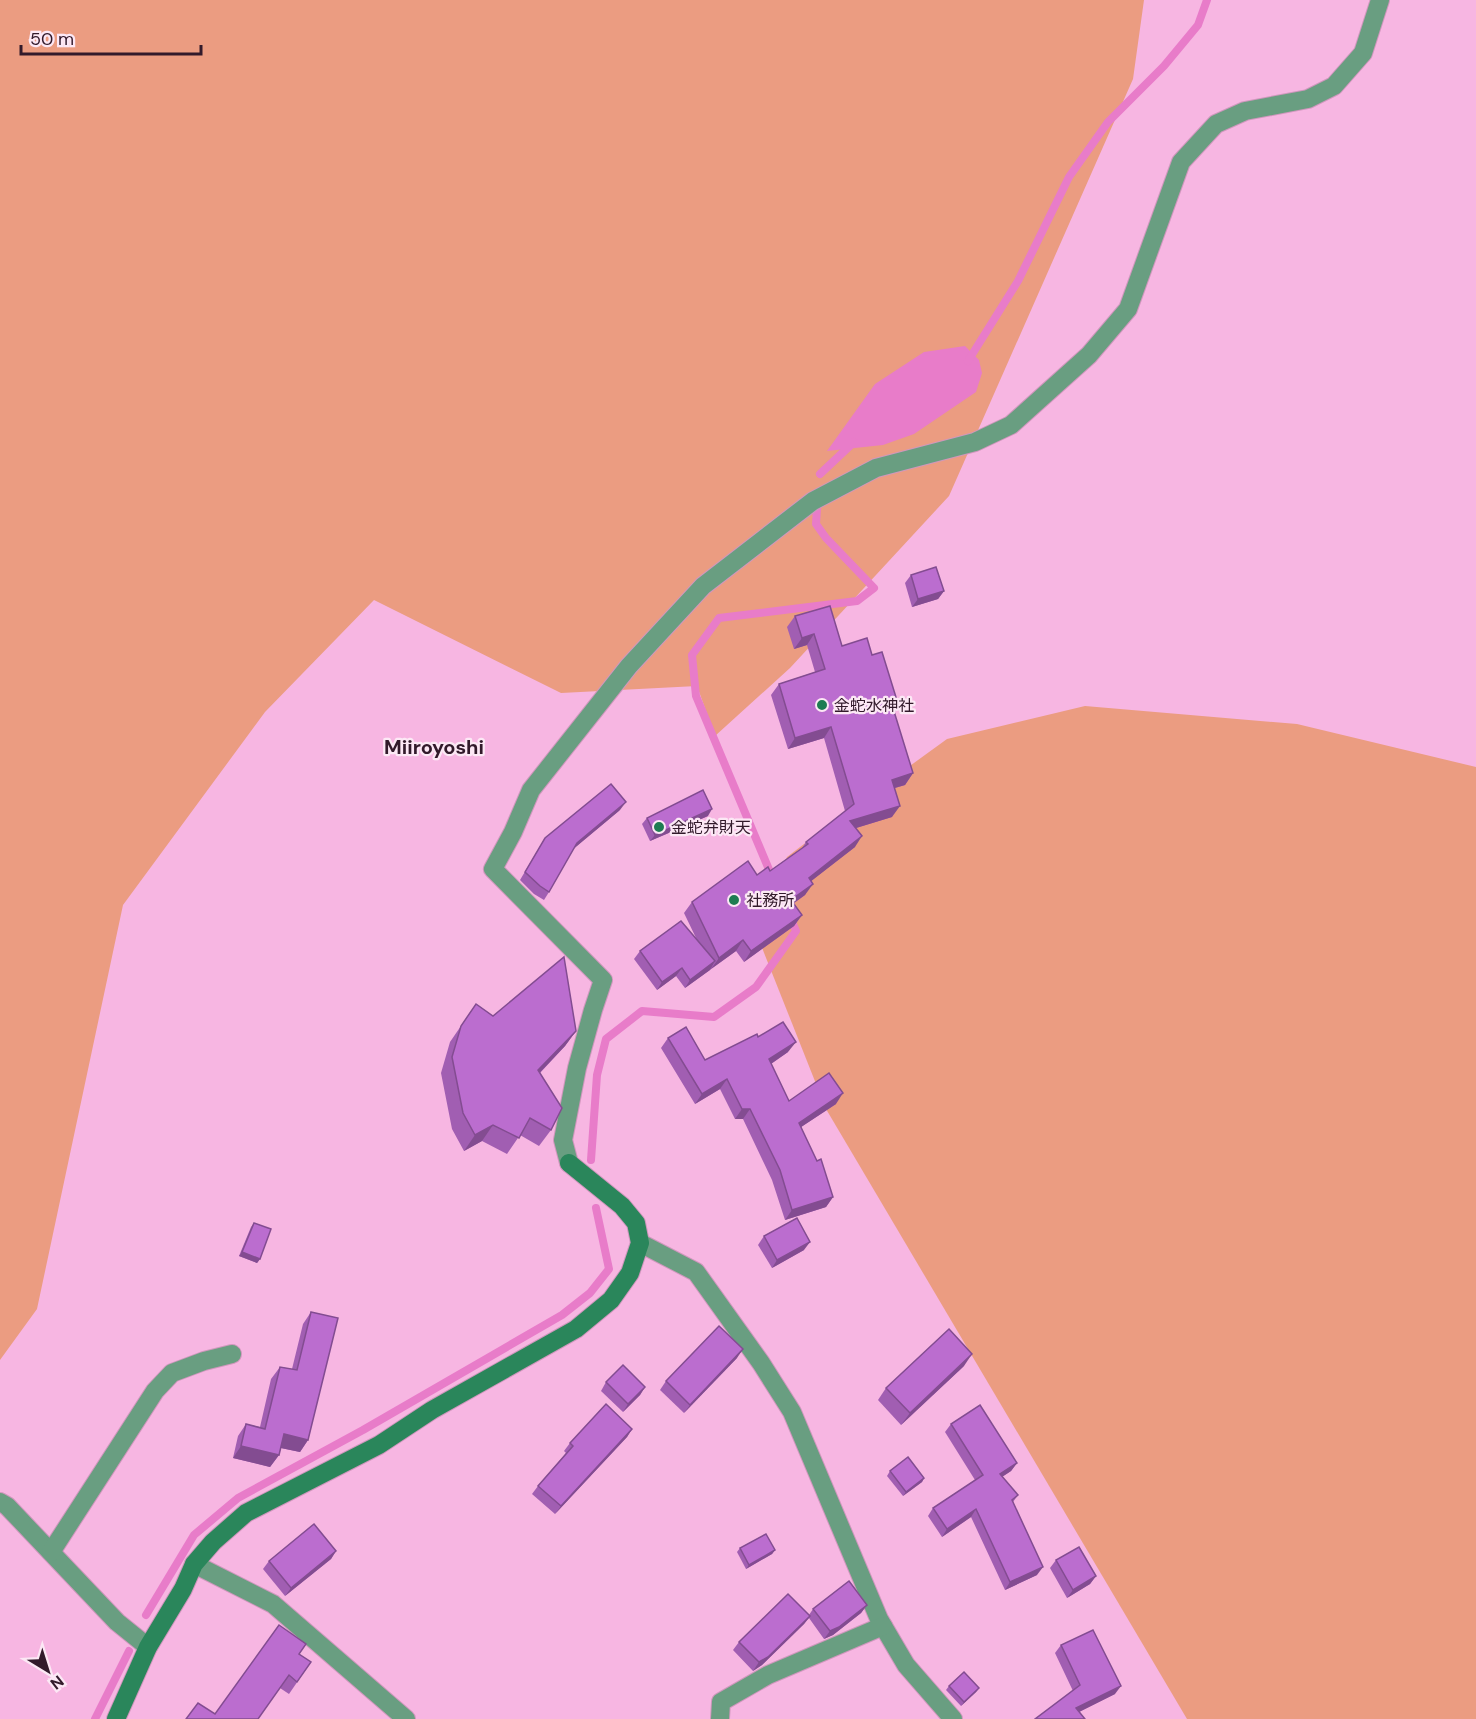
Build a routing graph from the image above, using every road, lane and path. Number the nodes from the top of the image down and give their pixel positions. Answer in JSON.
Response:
{"nodes":[{"id":1,"x":1380,"y":0,"type":"edge"},
{"id":2,"x":640,"y":1243,"type":"junction"},
{"id":3,"x":232,"y":1354,"type":"dead end"},
{"id":4,"x":0,"y":1502,"type":"edge"},
{"id":5,"x":51,"y":1552,"type":"junction"},
{"id":6,"x":194,"y":1564,"type":"junction"},
{"id":7,"x":883,"y":1626,"type":"junction"},
{"id":8,"x":148,"y":1647,"type":"junction"},
{"id":9,"x":116,"y":1719,"type":"edge"},
{"id":10,"x":406,"y":1719,"type":"edge"},
{"id":11,"x":720,"y":1719,"type":"edge"},
{"id":12,"x":953,"y":1719,"type":"edge"}],
"edges":[{"from":1,"to":2,"type":"street"},
{"from":2,"to":6,"type":"street"},
{"from":2,"to":7,"type":"street"},
{"from":3,"to":5,"type":"street"},
{"from":4,"to":5,"type":"street"},
{"from":5,"to":8,"type":"street"},
{"from":6,"to":8,"type":"street"},
{"from":6,"to":10,"type":"street"},
{"from":7,"to":11,"type":"street"},
{"from":7,"to":12,"type":"street"},
{"from":8,"to":9,"type":"street"}]}
